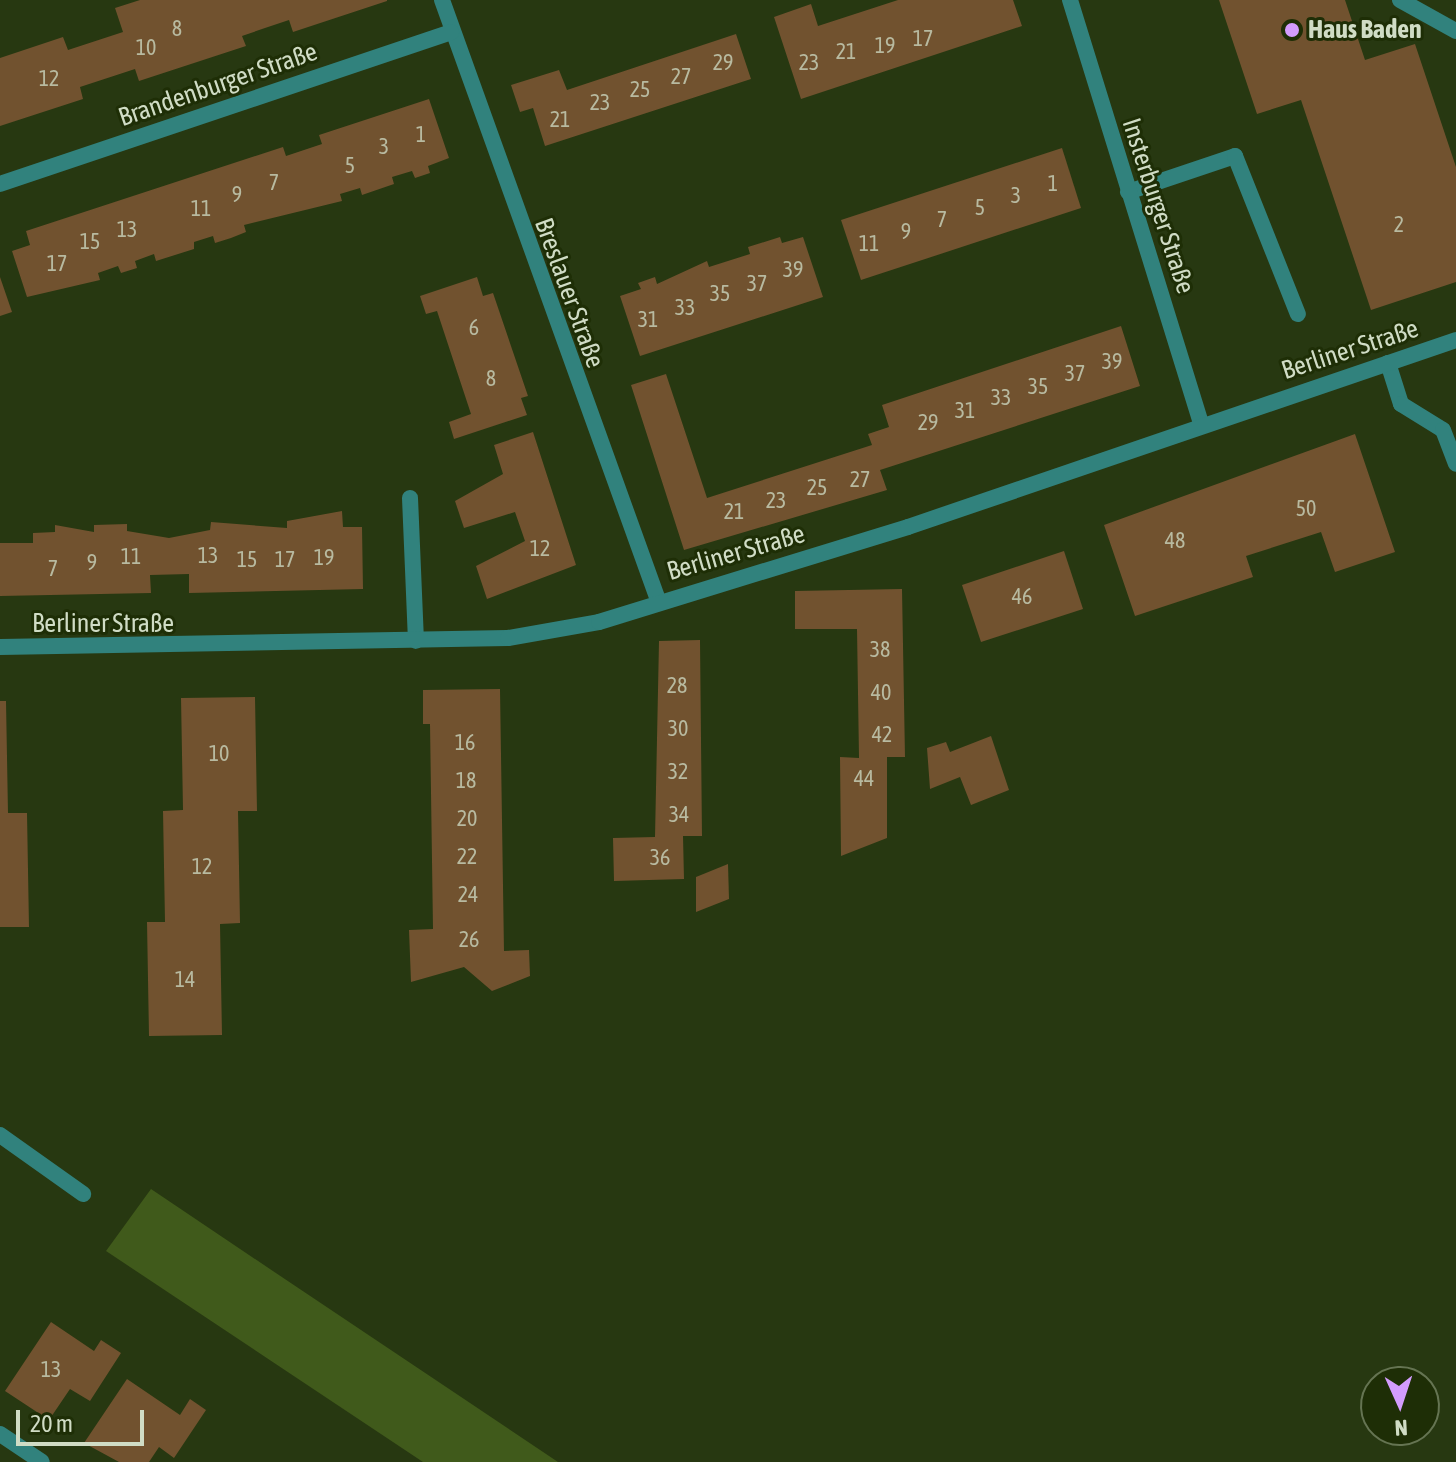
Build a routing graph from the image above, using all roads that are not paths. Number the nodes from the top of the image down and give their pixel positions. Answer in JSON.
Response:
{"nodes":[{"id":1,"x":442,"y":0,"type":"edge"},
{"id":2,"x":1070,"y":0,"type":"edge"},
{"id":3,"x":1400,"y":0,"type":"edge"},
{"id":4,"x":1456,"y":31,"type":"edge"},
{"id":5,"x":451,"y":32,"type":"junction"},
{"id":6,"x":0,"y":184,"type":"edge"},
{"id":7,"x":1128,"y":192,"type":"junction"},
{"id":8,"x":1298,"y":314,"type":"dead end"},
{"id":9,"x":1456,"y":340,"type":"edge"},
{"id":10,"x":1388,"y":363,"type":"junction"},
{"id":11,"x":1202,"y":426,"type":"junction"},
{"id":12,"x":1456,"y":464,"type":"edge"},
{"id":13,"x":410,"y":498,"type":"dead end"},
{"id":14,"x":658,"y":600,"type":"junction"},
{"id":15,"x":416,"y":641,"type":"junction"},
{"id":16,"x":0,"y":647,"type":"edge"},
{"id":17,"x":0,"y":1135,"type":"edge"},
{"id":18,"x":83,"y":1194,"type":"dead end"},
{"id":19,"x":0,"y":1434,"type":"edge"},
{"id":20,"x":42,"y":1462,"type":"edge"}],
"edges":[{"from":1,"to":5,"type":"street","name":"Breslauer Straße"},
{"from":2,"to":7,"type":"street","name":"Insterburger Straße"},
{"from":3,"to":4,"type":"street"},
{"from":5,"to":6,"type":"street","name":"Brandenburger Straße"},
{"from":5,"to":14,"type":"street","name":"Breslauer Straße"},
{"from":7,"to":8,"type":"street"},
{"from":7,"to":11,"type":"street","name":"Insterburger Straße"},
{"from":9,"to":10,"type":"street","name":"Berliner Straße"},
{"from":10,"to":11,"type":"street","name":"Berliner Straße"},
{"from":10,"to":12,"type":"street"},
{"from":11,"to":14,"type":"street","name":"Berliner Straße"},
{"from":13,"to":15,"type":"street"},
{"from":14,"to":15,"type":"street","name":"Berliner Straße"},
{"from":15,"to":16,"type":"street","name":"Berliner Straße"},
{"from":17,"to":18,"type":"street"},
{"from":19,"to":20,"type":"street"}]}
